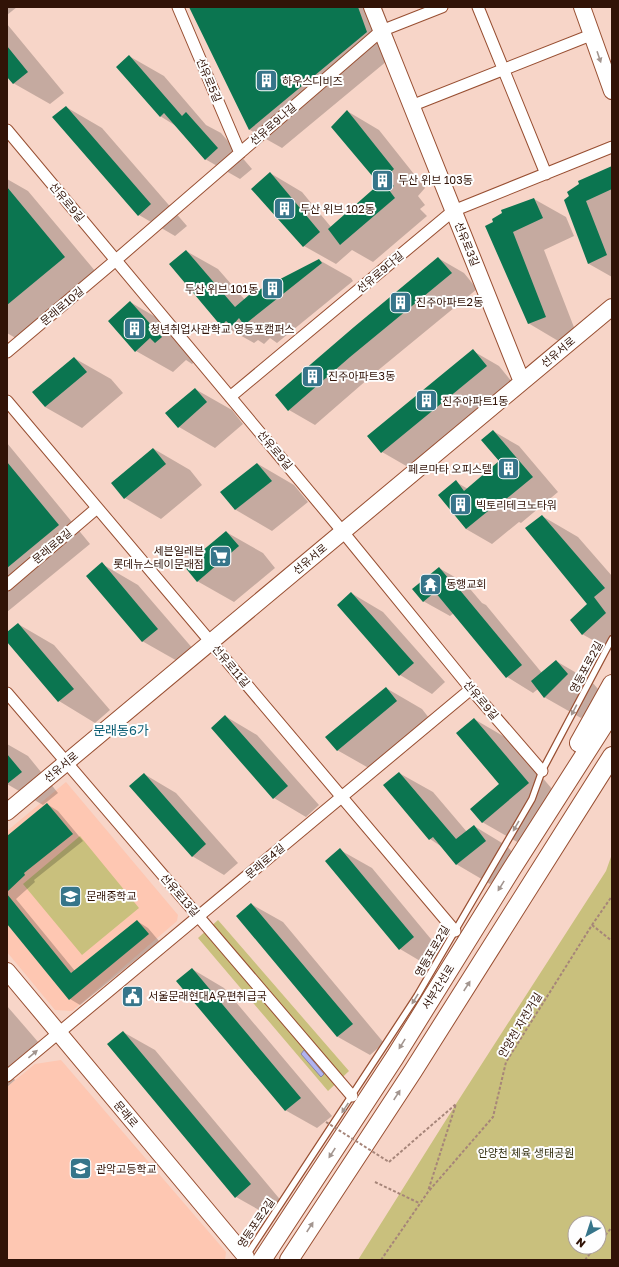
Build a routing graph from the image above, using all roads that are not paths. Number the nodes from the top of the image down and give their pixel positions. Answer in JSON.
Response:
{"nodes":[{"id":1,"x":178,"y":7,"type":"edge"},
{"id":2,"x":372,"y":7,"type":"edge"},
{"id":3,"x":442,"y":7,"type":"edge"},
{"id":4,"x":478,"y":7,"type":"edge"},
{"id":5,"x":582,"y":7,"type":"edge"},
{"id":6,"x":381,"y":31,"type":"junction"},
{"id":7,"x":591,"y":35,"type":"junction"},
{"id":8,"x":504,"y":70,"type":"junction"},
{"id":9,"x":612,"y":91,"type":"edge"},
{"id":10,"x":411,"y":106,"type":"junction"},
{"id":11,"x":7,"y":130,"type":"edge"},
{"id":12,"x":612,"y":148,"type":"edge"},
{"id":13,"x":240,"y":153,"type":"junction"},
{"id":14,"x":546,"y":174,"type":"junction"},
{"id":15,"x":453,"y":211,"type":"junction"},
{"id":16,"x":116,"y":260,"type":"junction"},
{"id":17,"x":612,"y":307,"type":"edge"},
{"id":18,"x":7,"y":352,"type":"edge"},
{"id":19,"x":522,"y":382,"type":"junction"},
{"id":20,"x":230,"y":397,"type":"junction"},
{"id":21,"x":7,"y":401,"type":"edge"},
{"id":22,"x":98,"y":508,"type":"junction"},
{"id":23,"x":343,"y":532,"type":"junction"},
{"id":24,"x":7,"y":585,"type":"edge"},
{"id":25,"x":612,"y":638,"type":"edge"},
{"id":26,"x":211,"y":642,"type":"junction"},
{"id":27,"x":612,"y":684,"type":"edge"},
{"id":28,"x":471,"y":689,"type":"junction"},
{"id":29,"x":7,"y":693,"type":"edge"},
{"id":30,"x":612,"y":712,"type":"edge"},
{"id":31,"x":612,"y":756,"type":"edge"},
{"id":32,"x":66,"y":762,"type":"junction"},
{"id":33,"x":542,"y":771,"type":"junction"},
{"id":34,"x":612,"y":776,"type":"edge"},
{"id":35,"x":342,"y":797,"type":"junction"},
{"id":36,"x":7,"y":812,"type":"edge"},
{"id":37,"x":511,"y":870,"type":"junction"},
{"id":38,"x":532,"y":883,"type":"junction"},
{"id":39,"x":199,"y":917,"type":"junction"},
{"id":40,"x":455,"y":931,"type":"junction"},
{"id":41,"x":7,"y":972,"type":"edge"},
{"id":42,"x":59,"y":1033,"type":"junction"},
{"id":43,"x":7,"y":1076,"type":"edge"},
{"id":44,"x":352,"y":1096,"type":"junction"},
{"id":45,"x":250,"y":1259,"type":"edge"},
{"id":46,"x":289,"y":1260,"type":"edge"}],
"edges":[{"from":1,"to":13,"type":"street","name":"선유로5길"},
{"from":2,"to":6,"type":"street","name":"선유로3길"},
{"from":3,"to":6,"type":"street","name":"선유로9나길"},
{"from":4,"to":8,"type":"street"},
{"from":5,"to":7,"type":"street"},
{"from":6,"to":10,"type":"street","name":"선유로3길"},
{"from":6,"to":13,"type":"street","name":"선유로9나길"},
{"from":7,"to":8,"type":"street"},
{"from":7,"to":9,"type":"street","one_way":true},
{"from":8,"to":10,"type":"street"},
{"from":8,"to":14,"type":"street"},
{"from":10,"to":15,"type":"street","name":"선유로3길"},
{"from":11,"to":16,"type":"street","name":"선유로9길"},
{"from":12,"to":14,"type":"street","name":"선유로9다길"},
{"from":13,"to":16,"type":"street","name":"선유로9나길"},
{"from":14,"to":15,"type":"street","name":"선유로9다길"},
{"from":15,"to":19,"type":"street","name":"선유로3길"},
{"from":15,"to":20,"type":"street","name":"선유로9다길"},
{"from":16,"to":18,"type":"street","name":"문래로10길"},
{"from":16,"to":20,"type":"street","name":"선유로9길"},
{"from":17,"to":19,"type":"street","name":"선유서로"},
{"from":19,"to":23,"type":"street","name":"선유서로"},
{"from":20,"to":23,"type":"street","name":"선유로9길"},
{"from":21,"to":22,"type":"street","name":"선유로11길"},
{"from":22,"to":24,"type":"street","name":"문래로8길"},
{"from":22,"to":26,"type":"street","name":"선유로11길"},
{"from":23,"to":26,"type":"street","name":"선유서로"},
{"from":23,"to":28,"type":"street","name":"선유로9길"},
{"from":25,"to":33,"type":"lane","name":"영등포로2길","one_way":true},
{"from":26,"to":32,"type":"street","name":"선유서로"},
{"from":26,"to":35,"type":"street","name":"선유로11길"},
{"from":27,"to":37,"type":"main road"},
{"from":28,"to":33,"type":"street","name":"선유로9길"},
{"from":28,"to":35,"type":"street","name":"문래로4길"},
{"from":29,"to":32,"type":"street","name":"선유로13길"},
{"from":30,"to":37,"type":"main road","name":"서부간선로"},
{"from":31,"to":38,"type":"main road"},
{"from":32,"to":36,"type":"street","name":"선유서로"},
{"from":32,"to":39,"type":"street","name":"선유로13길"},
{"from":33,"to":40,"type":"lane","name":"영등포로2길","one_way":true},
{"from":34,"to":38,"type":"main road"},
{"from":35,"to":39,"type":"street","name":"문래로4길"},
{"from":35,"to":40,"type":"street","name":"선유로11길"},
{"from":37,"to":45,"type":"main road","name":"서부간선로","one_way":true},
{"from":46,"to":38,"type":"main road","one_way":true},
{"from":39,"to":42,"type":"street","name":"문래로4길"},
{"from":39,"to":44,"type":"street","name":"선유로13길"},
{"from":40,"to":44,"type":"lane","name":"영등포로2길","one_way":true},
{"from":41,"to":42,"type":"street","name":"문래로"},
{"from":43,"to":42,"type":"street","name":"문래로4길","one_way":true},
{"from":42,"to":45,"type":"street","name":"문래로"},
{"from":44,"to":45,"type":"lane","name":"영등포로2길","one_way":true}]}
